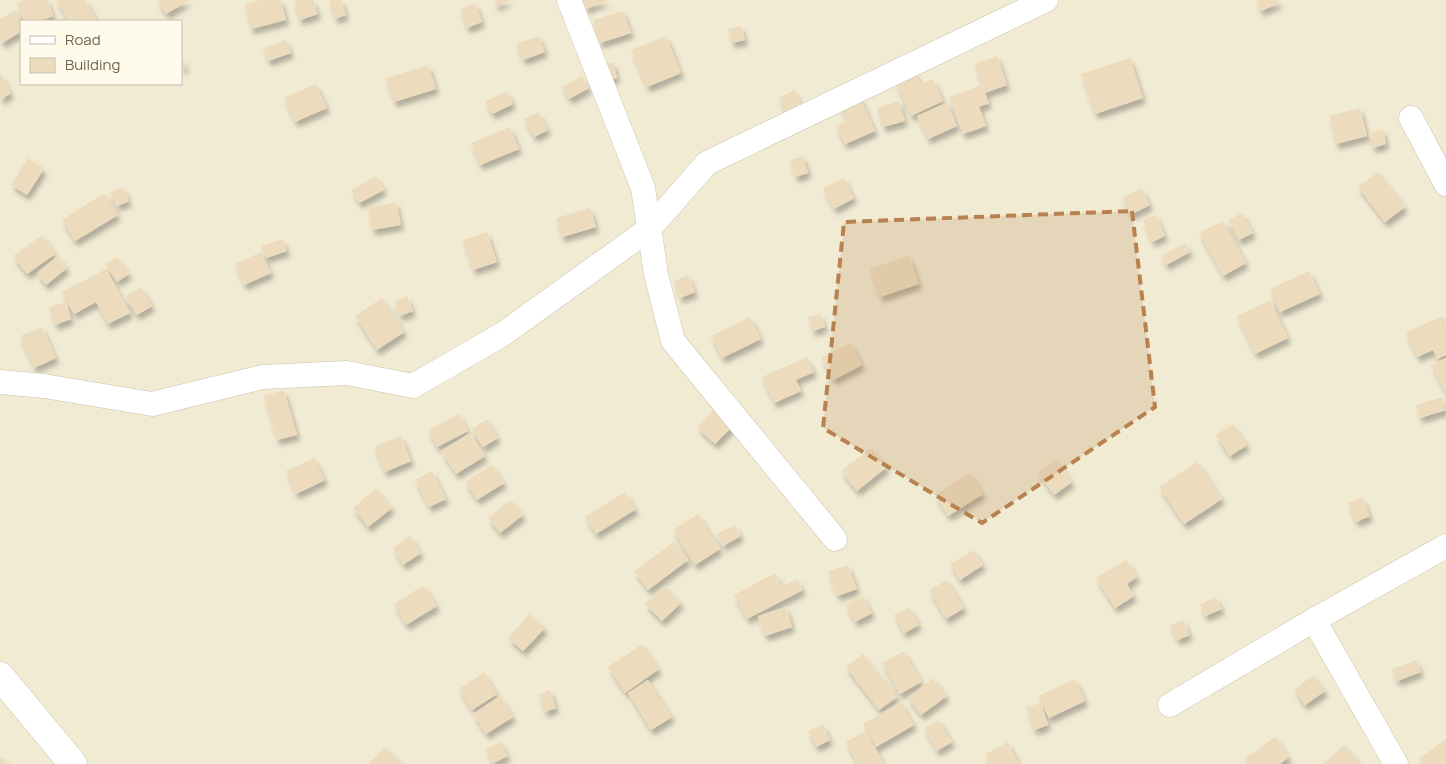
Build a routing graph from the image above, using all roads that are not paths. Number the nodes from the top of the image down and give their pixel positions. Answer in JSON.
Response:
{"nodes":[{"id":1,"x":569,"y":0,"type":"edge"},
{"id":2,"x":1046,"y":0,"type":"edge"},
{"id":3,"x":1411,"y":118,"type":"dead end"},
{"id":4,"x":1446,"y":184,"type":"edge"},
{"id":5,"x":649,"y":229,"type":"junction"},
{"id":6,"x":0,"y":382,"type":"edge"},
{"id":7,"x":835,"y":539,"type":"dead end"},
{"id":8,"x":1446,"y":546,"type":"edge"},
{"id":9,"x":1314,"y":620,"type":"junction"},
{"id":10,"x":0,"y":676,"type":"edge"},
{"id":11,"x":1170,"y":705,"type":"dead end"},
{"id":12,"x":73,"y":764,"type":"edge"},
{"id":13,"x":1396,"y":764,"type":"edge"}],
"edges":[{"from":1,"to":5,"type":"street"},
{"from":2,"to":5,"type":"street"},
{"from":3,"to":4,"type":"street"},
{"from":5,"to":6,"type":"street"},
{"from":5,"to":7,"type":"street"},
{"from":8,"to":9,"type":"street"},
{"from":9,"to":11,"type":"street"},
{"from":9,"to":13,"type":"street"},
{"from":10,"to":12,"type":"main road"}]}
